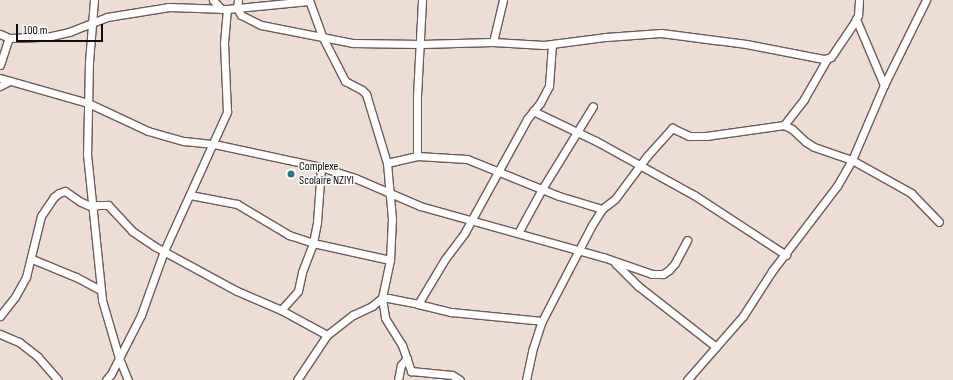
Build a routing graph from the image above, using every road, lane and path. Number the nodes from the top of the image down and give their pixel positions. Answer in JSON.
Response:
{"nodes":[{"id":1,"x":94,"y":0,"type":"edge"},
{"id":2,"x":213,"y":0,"type":"edge"},
{"id":3,"x":238,"y":0,"type":"edge"},
{"id":4,"x":422,"y":0,"type":"edge"},
{"id":5,"x":503,"y":0,"type":"edge"},
{"id":6,"x":859,"y":0,"type":"edge"},
{"id":7,"x":926,"y":0,"type":"edge"},
{"id":8,"x":309,"y":1,"type":"edge"},
{"id":9,"x":237,"y":8,"type":"junction"},
{"id":10,"x":224,"y":9,"type":"junction"},
{"id":11,"x":856,"y":19,"type":"junction"},
{"id":12,"x":91,"y":22,"type":"junction"},
{"id":13,"x":0,"y":34,"type":"edge"},
{"id":14,"x":322,"y":36,"type":"junction"},
{"id":15,"x":9,"y":38,"type":"junction"},
{"id":16,"x":493,"y":42,"type":"junction"},
{"id":17,"x":421,"y":44,"type":"junction"},
{"id":18,"x":552,"y":44,"type":"junction"},
{"id":19,"x":828,"y":59,"type":"junction"},
{"id":20,"x":0,"y":65,"type":"edge"},
{"id":21,"x":0,"y":78,"type":"edge"},
{"id":22,"x":10,"y":81,"type":"junction"},
{"id":23,"x":0,"y":86,"type":"edge"},
{"id":24,"x":884,"y":86,"type":"junction"},
{"id":25,"x":88,"y":103,"type":"junction"},
{"id":26,"x":593,"y":106,"type":"dead end"},
{"id":27,"x":533,"y":111,"type":"junction"},
{"id":28,"x":784,"y":125,"type":"junction"},
{"id":29,"x":577,"y":132,"type":"junction"},
{"id":30,"x":214,"y":144,"type":"junction"},
{"id":31,"x":417,"y":156,"type":"junction"},
{"id":32,"x":852,"y":160,"type":"junction"},
{"id":33,"x":387,"y":163,"type":"junction"},
{"id":34,"x":640,"y":166,"type":"junction"},
{"id":35,"x":321,"y":167,"type":"junction"},
{"id":36,"x":498,"y":173,"type":"junction"},
{"id":37,"x":542,"y":189,"type":"junction"},
{"id":38,"x":391,"y":194,"type":"junction"},
{"id":39,"x":190,"y":195,"type":"junction"},
{"id":40,"x":92,"y":207,"type":"junction"},
{"id":41,"x":602,"y":209,"type":"junction"},
{"id":42,"x":472,"y":220,"type":"junction"},
{"id":43,"x":939,"y":222,"type":"dead end"},
{"id":44,"x":518,"y":233,"type":"junction"},
{"id":45,"x":687,"y":240,"type":"dead end"},
{"id":46,"x":313,"y":243,"type":"junction"},
{"id":47,"x":164,"y":251,"type":"junction"},
{"id":48,"x":578,"y":251,"type":"junction"},
{"id":49,"x":786,"y":255,"type":"junction"},
{"id":50,"x":32,"y":259,"type":"junction"},
{"id":51,"x":390,"y":260,"type":"junction"},
{"id":52,"x":613,"y":261,"type":"junction"},
{"id":53,"x":100,"y":290,"type":"junction"},
{"id":54,"x":382,"y":298,"type":"junction"},
{"id":55,"x":418,"y":304,"type":"junction"},
{"id":56,"x":281,"y":310,"type":"junction"},
{"id":57,"x":0,"y":316,"type":"edge"},
{"id":58,"x":542,"y":321,"type":"junction"},
{"id":59,"x":0,"y":334,"type":"edge"},
{"id":60,"x":326,"y":335,"type":"junction"},
{"id":61,"x":716,"y":347,"type":"junction"},
{"id":62,"x":119,"y":358,"type":"junction"},
{"id":63,"x":407,"y":358,"type":"junction"},
{"id":64,"x":108,"y":378,"type":"edge"},
{"id":65,"x":451,"y":378,"type":"edge"},
{"id":66,"x":55,"y":379,"type":"edge"},
{"id":67,"x":128,"y":380,"type":"edge"},
{"id":68,"x":297,"y":380,"type":"edge"},
{"id":69,"x":398,"y":380,"type":"edge"},
{"id":70,"x":460,"y":380,"type":"edge"},
{"id":71,"x":526,"y":380,"type":"edge"},
{"id":72,"x":687,"y":380,"type":"edge"}],
"edges":[{"from":1,"to":12,"type":"street"},
{"from":2,"to":10,"type":"street"},
{"from":3,"to":9,"type":"street"},
{"from":4,"to":17,"type":"street"},
{"from":5,"to":16,"type":"street"},
{"from":6,"to":11,"type":"street"},
{"from":7,"to":24,"type":"street"},
{"from":8,"to":9,"type":"street"},
{"from":8,"to":14,"type":"street"},
{"from":9,"to":10,"type":"street"},
{"from":9,"to":14,"type":"street"},
{"from":10,"to":12,"type":"street"},
{"from":10,"to":30,"type":"street"},
{"from":11,"to":19,"type":"street"},
{"from":11,"to":24,"type":"street"},
{"from":12,"to":15,"type":"street"},
{"from":12,"to":25,"type":"street"},
{"from":13,"to":15,"type":"street"},
{"from":14,"to":17,"type":"street"},
{"from":14,"to":33,"type":"street"},
{"from":15,"to":20,"type":"street"},
{"from":16,"to":17,"type":"street"},
{"from":16,"to":18,"type":"street"},
{"from":17,"to":31,"type":"street"},
{"from":18,"to":19,"type":"street"},
{"from":18,"to":27,"type":"street"},
{"from":19,"to":28,"type":"street"},
{"from":21,"to":22,"type":"street"},
{"from":22,"to":23,"type":"street"},
{"from":22,"to":25,"type":"street"},
{"from":24,"to":32,"type":"street"},
{"from":25,"to":30,"type":"street"},
{"from":25,"to":40,"type":"street"},
{"from":26,"to":29,"type":"street"},
{"from":27,"to":29,"type":"street"},
{"from":27,"to":36,"type":"street"},
{"from":28,"to":32,"type":"street"},
{"from":28,"to":34,"type":"street"},
{"from":29,"to":34,"type":"street"},
{"from":29,"to":37,"type":"street"},
{"from":30,"to":35,"type":"street"},
{"from":30,"to":39,"type":"street"},
{"from":31,"to":33,"type":"street"},
{"from":31,"to":36,"type":"street"},
{"from":32,"to":43,"type":"street"},
{"from":32,"to":49,"type":"street"},
{"from":33,"to":38,"type":"street"},
{"from":34,"to":41,"type":"street"},
{"from":34,"to":49,"type":"street"},
{"from":35,"to":38,"type":"street"},
{"from":35,"to":46,"type":"street"},
{"from":36,"to":37,"type":"street"},
{"from":36,"to":42,"type":"street"},
{"from":37,"to":41,"type":"street"},
{"from":37,"to":44,"type":"street"},
{"from":38,"to":42,"type":"street"},
{"from":38,"to":51,"type":"street"},
{"from":39,"to":46,"type":"street"},
{"from":39,"to":47,"type":"street"},
{"from":40,"to":47,"type":"street"},
{"from":40,"to":50,"type":"street"},
{"from":40,"to":53,"type":"street"},
{"from":41,"to":48,"type":"street"},
{"from":42,"to":44,"type":"street"},
{"from":42,"to":55,"type":"street"},
{"from":44,"to":48,"type":"street"},
{"from":45,"to":52,"type":"street"},
{"from":46,"to":51,"type":"street"},
{"from":46,"to":56,"type":"street"},
{"from":47,"to":56,"type":"street"},
{"from":47,"to":62,"type":"street"},
{"from":48,"to":52,"type":"street"},
{"from":48,"to":58,"type":"street"},
{"from":49,"to":61,"type":"street"},
{"from":50,"to":53,"type":"street"},
{"from":50,"to":57,"type":"street"},
{"from":51,"to":54,"type":"street"},
{"from":52,"to":61,"type":"street"},
{"from":53,"to":62,"type":"street"},
{"from":54,"to":55,"type":"street"},
{"from":54,"to":60,"type":"street"},
{"from":54,"to":63,"type":"street"},
{"from":55,"to":58,"type":"street"},
{"from":56,"to":60,"type":"street"},
{"from":58,"to":71,"type":"street"},
{"from":59,"to":66,"type":"street"},
{"from":60,"to":68,"type":"street"},
{"from":61,"to":72,"type":"street"},
{"from":62,"to":64,"type":"street"},
{"from":62,"to":67,"type":"street"},
{"from":63,"to":65,"type":"street"},
{"from":63,"to":69,"type":"street"},
{"from":65,"to":70,"type":"street"}]}
